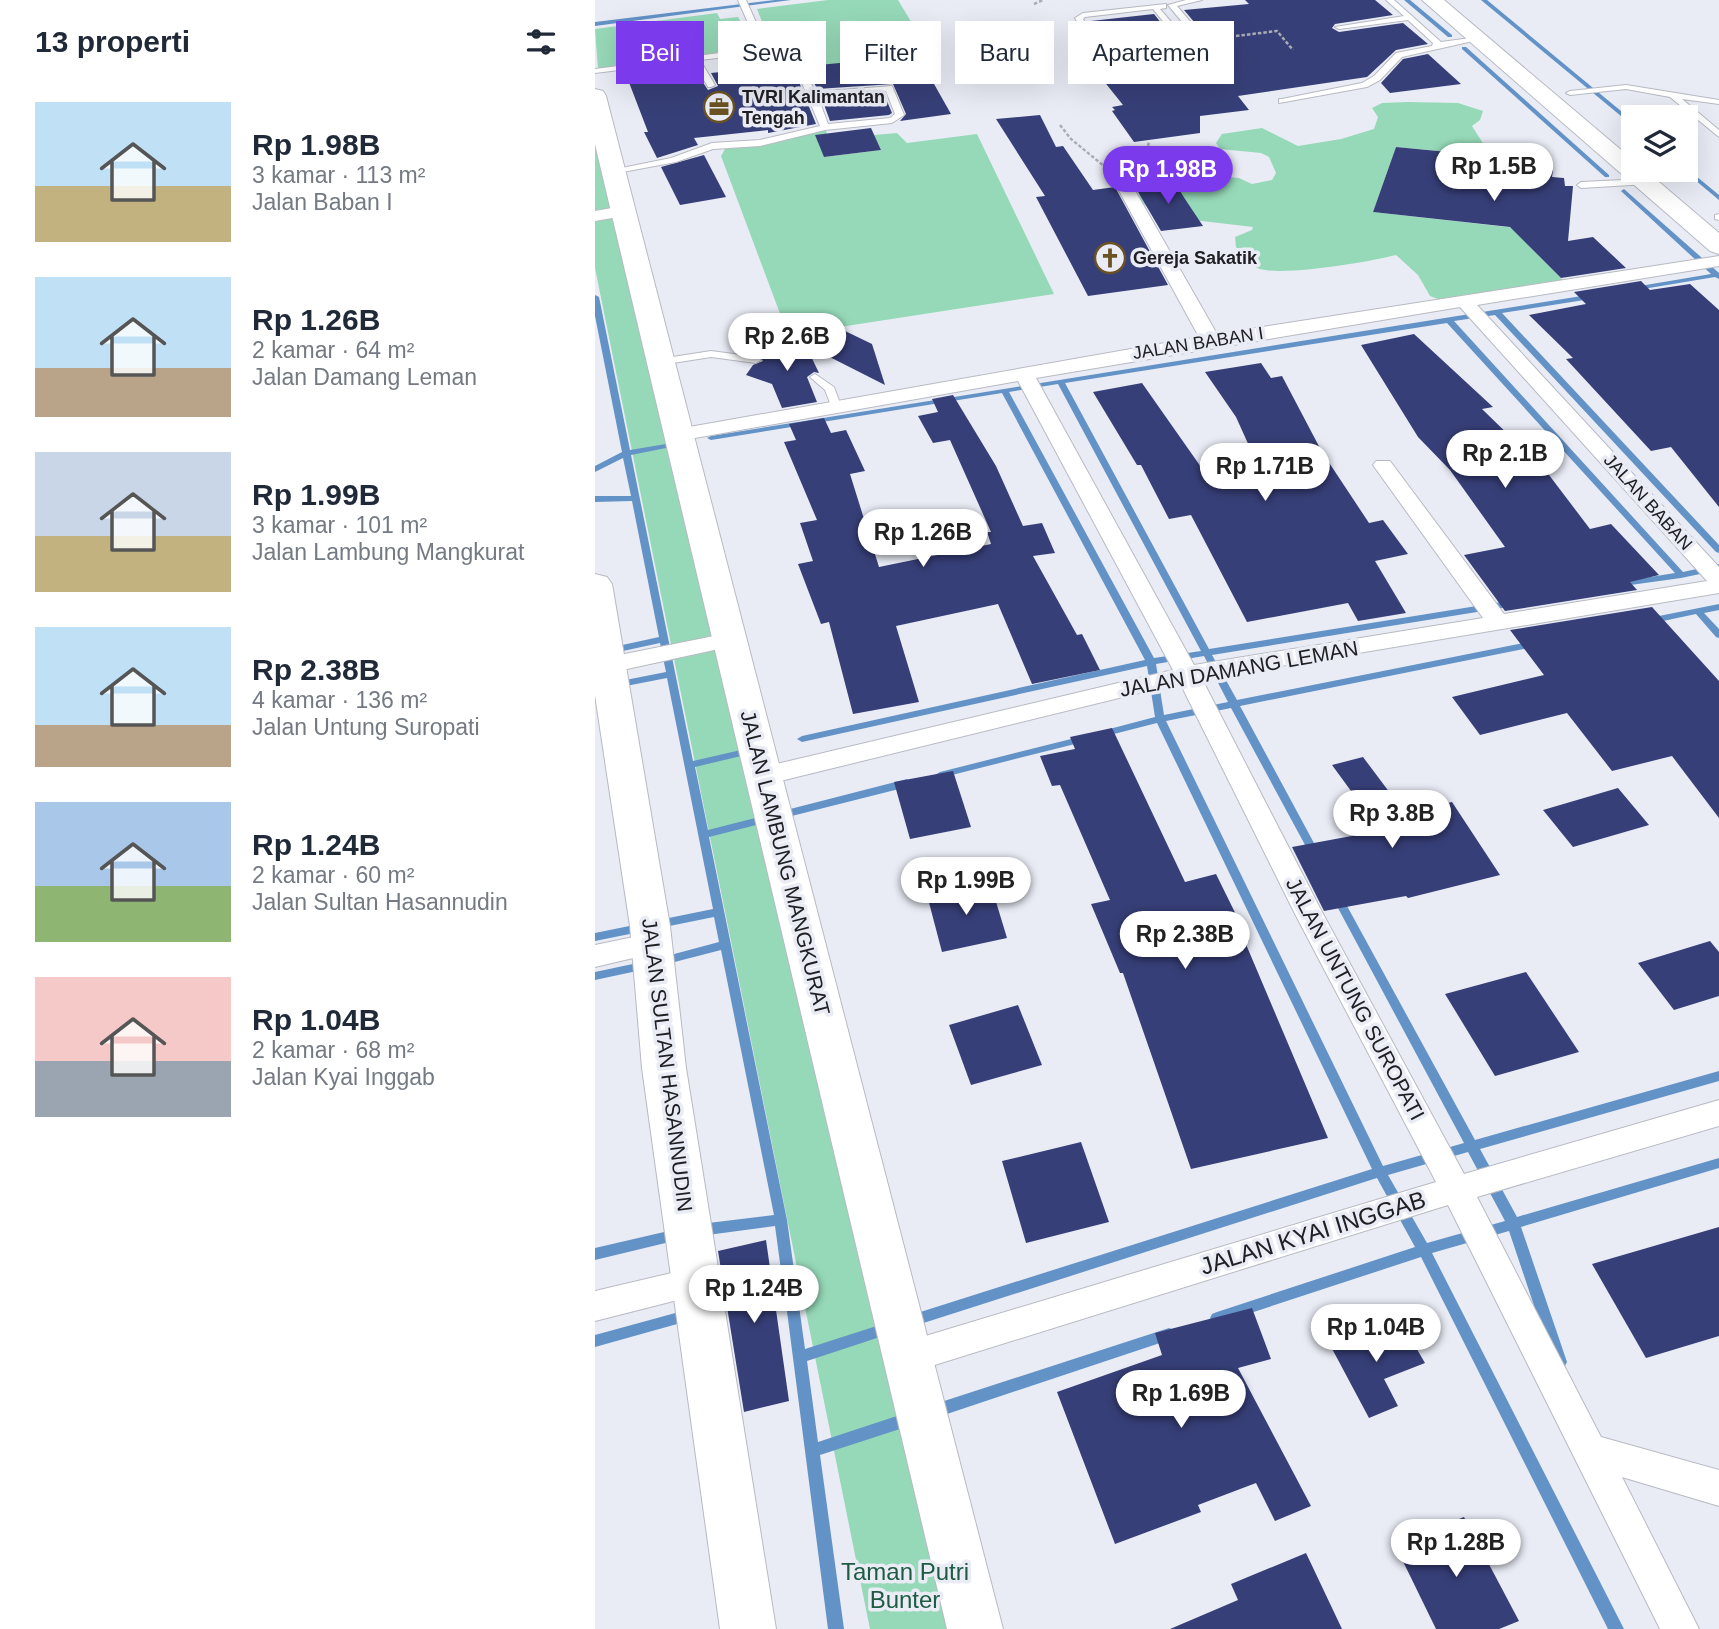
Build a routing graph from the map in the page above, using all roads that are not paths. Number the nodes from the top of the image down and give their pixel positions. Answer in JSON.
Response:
{"nodes":[{"id":1,"x":1198,"y":0,"type":"edge"},
{"id":2,"x":1390,"y":0,"type":"edge"},
{"id":3,"x":1432,"y":0,"type":"edge"},
{"id":4,"x":1461,"y":0,"type":"edge"},
{"id":5,"x":743,"y":4,"type":"edge"},
{"id":6,"x":1172,"y":5,"type":"junction"},
{"id":7,"x":1154,"y":7,"type":"junction"},
{"id":8,"x":1409,"y":18,"type":"junction"},
{"id":9,"x":751,"y":21,"type":"edge"},
{"id":10,"x":1081,"y":21,"type":"edge"},
{"id":11,"x":1166,"y":21,"type":"edge"},
{"id":12,"x":1185,"y":21,"type":"edge"},
{"id":13,"x":1339,"y":27,"type":"dead end"},
{"id":14,"x":1478,"y":39,"type":"junction"},
{"id":15,"x":1439,"y":45,"type":"junction"},
{"id":16,"x":616,"y":69,"type":"edge"},
{"id":17,"x":595,"y":71,"type":"edge"},
{"id":18,"x":704,"y":73,"type":"edge"},
{"id":19,"x":806,"y":84,"type":"edge"},
{"id":20,"x":711,"y":85,"type":"dead end"},
{"id":21,"x":1570,"y":93,"type":"junction"},
{"id":22,"x":1671,"y":93,"type":"junction"},
{"id":23,"x":812,"y":95,"type":"junction"},
{"id":24,"x":595,"y":96,"type":"edge"},
{"id":25,"x":1282,"y":101,"type":"dead end"},
{"id":26,"x":1719,"y":102,"type":"edge"},
{"id":27,"x":825,"y":127,"type":"junction"},
{"id":28,"x":1719,"y":134,"type":"edge"},
{"id":29,"x":1621,"y":135,"type":"edge"},
{"id":30,"x":1621,"y":151,"type":"edge"},
{"id":31,"x":615,"y":172,"type":"junction"},
{"id":32,"x":1621,"y":180,"type":"edge"},
{"id":33,"x":1659,"y":182,"type":"edge"},
{"id":34,"x":1663,"y":182,"type":"edge"},
{"id":35,"x":1123,"y":185,"type":"road end"},
{"id":36,"x":1581,"y":185,"type":"dead end"},
{"id":37,"x":609,"y":214,"type":"edge"},
{"id":38,"x":1719,"y":217,"type":"edge"},
{"id":39,"x":1719,"y":246,"type":"edge"},
{"id":40,"x":1719,"y":261,"type":"edge"},
{"id":41,"x":1463,"y":300,"type":"junction"},
{"id":42,"x":1211,"y":341,"type":"junction"},
{"id":43,"x":756,"y":360,"type":"dead end"},
{"id":44,"x":660,"y":362,"type":"junction"},
{"id":45,"x":1024,"y":373,"type":"junction"},
{"id":46,"x":815,"y":377,"type":"dead end"},
{"id":47,"x":836,"y":406,"type":"junction"},
{"id":48,"x":678,"y":435,"type":"junction"},
{"id":49,"x":1383,"y":465,"type":"dead end"},
{"id":50,"x":1714,"y":576,"type":"edge"},
{"id":51,"x":595,"y":584,"type":"edge"},
{"id":52,"x":1499,"y":624,"type":"junction"},
{"id":53,"x":729,"y":640,"type":"junction"},
{"id":54,"x":601,"y":667,"type":"edge"},
{"id":55,"x":1187,"y":674,"type":"junction"},
{"id":56,"x":764,"y":776,"type":"junction"},
{"id":57,"x":653,"y":944,"type":"junction"},
{"id":58,"x":595,"y":957,"type":"edge"},
{"id":59,"x":1719,"y":1113,"type":"edge"},
{"id":60,"x":1455,"y":1190,"type":"junction"},
{"id":61,"x":697,"y":1282,"type":"junction"},
{"id":62,"x":595,"y":1306,"type":"edge"},
{"id":63,"x":909,"y":1357,"type":"junction"},
{"id":64,"x":1589,"y":1450,"type":"junction"},
{"id":65,"x":1719,"y":1488,"type":"edge"},
{"id":66,"x":748,"y":1629,"type":"edge"},
{"id":67,"x":975,"y":1629,"type":"edge"},
{"id":68,"x":1680,"y":1629,"type":"edge"}],
"edges":[{"from":1,"to":6,"type":"lane"},
{"from":2,"to":8,"type":"lane"},
{"from":3,"to":14,"type":"street"},
{"from":4,"to":21,"type":"street"},
{"from":5,"to":9,"type":"lane"},
{"from":6,"to":7,"type":"lane"},
{"from":6,"to":12,"type":"lane"},
{"from":7,"to":10,"type":"lane"},
{"from":7,"to":11,"type":"lane"},
{"from":8,"to":13,"type":"lane"},
{"from":8,"to":15,"type":"lane"},
{"from":14,"to":15,"type":"lane"},
{"from":14,"to":30,"type":"street"},
{"from":15,"to":25,"type":"lane"},
{"from":16,"to":17,"type":"lane"},
{"from":18,"to":20,"type":"lane"},
{"from":19,"to":23,"type":"lane"},
{"from":21,"to":22,"type":"lane"},
{"from":21,"to":29,"type":"street"},
{"from":22,"to":26,"type":"lane"},
{"from":22,"to":28,"type":"lane"},
{"from":23,"to":27,"type":"lane"},
{"from":23,"to":27,"type":"lane"},
{"from":24,"to":31,"type":"street","name":"JALAN LAMBUNG MANGKURAT"},
{"from":27,"to":31,"type":"lane"},
{"from":31,"to":37,"type":"street","name":"JALAN LAMBUNG MANGKURAT"},
{"from":32,"to":36,"type":"lane"},
{"from":33,"to":39,"type":"street"},
{"from":34,"to":38,"type":"street"},
{"from":35,"to":42,"type":"street"},
{"from":37,"to":44,"type":"street","name":"JALAN LAMBUNG MANGKURAT"},
{"from":40,"to":41,"type":"street","name":"JALAN BABAN I"},
{"from":41,"to":42,"type":"street","name":"JALAN BABAN I"},
{"from":41,"to":50,"type":"street","name":"JALAN BABAN"},
{"from":42,"to":45,"type":"street","name":"JALAN BABAN I"},
{"from":43,"to":44,"type":"lane"},
{"from":44,"to":48,"type":"street","name":"JALAN LAMBUNG MANGKURAT"},
{"from":45,"to":47,"type":"street","name":"JALAN BABAN I"},
{"from":45,"to":55,"type":"street","name":"JALAN UNTUNG SUROPATI"},
{"from":46,"to":47,"type":"lane"},
{"from":47,"to":48,"type":"street","name":"JALAN BABAN I"},
{"from":48,"to":53,"type":"street","name":"JALAN LAMBUNG MANGKURAT"},
{"from":49,"to":52,"type":"street"},
{"from":50,"to":52,"type":"street","name":"JALAN DAMANG LEMAN"},
{"from":51,"to":54,"type":"street","name":"JALAN SULTAN HASANNUDIN"},
{"from":52,"to":55,"type":"street","name":"JALAN DAMANG LEMAN"},
{"from":53,"to":54,"type":"street"},
{"from":53,"to":56,"type":"street","name":"JALAN LAMBUNG MANGKURAT"},
{"from":54,"to":57,"type":"street","name":"JALAN SULTAN HASANNUDIN"},
{"from":55,"to":56,"type":"street","name":"JALAN DAMANG LEMAN"},
{"from":55,"to":60,"type":"street","name":"JALAN UNTUNG SUROPATI"},
{"from":56,"to":63,"type":"street","name":"JALAN LAMBUNG MANGKURAT"},
{"from":57,"to":58,"type":"street"},
{"from":57,"to":61,"type":"street","name":"JALAN SULTAN HASANNUDIN"},
{"from":59,"to":60,"type":"street","name":"JALAN KYAI INGGAB"},
{"from":60,"to":63,"type":"street","name":"JALAN KYAI INGGAB"},
{"from":60,"to":64,"type":"street","name":"JALAN UNTUNG SUROPATI"},
{"from":61,"to":62,"type":"street"},
{"from":61,"to":66,"type":"street","name":"JALAN SULTAN HASANNUDIN"},
{"from":63,"to":67,"type":"street","name":"JALAN LAMBUNG MANGKURAT"},
{"from":64,"to":65,"type":"street"},
{"from":64,"to":68,"type":"street","name":"JALAN UNTUNG SUROPATI"}]}
